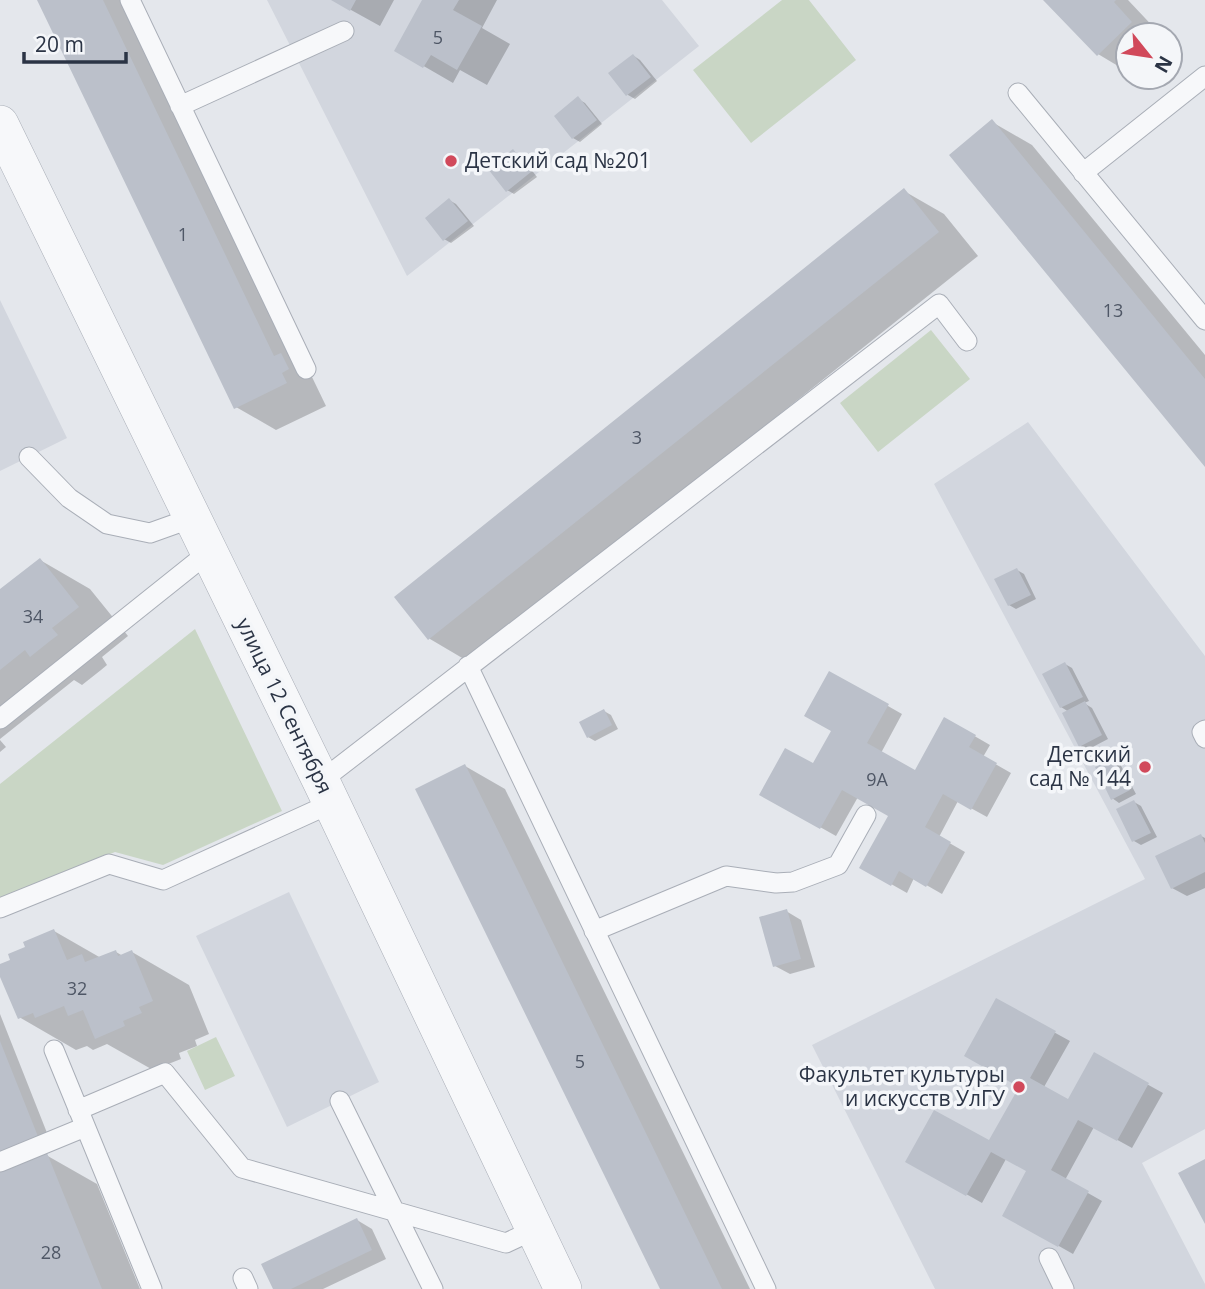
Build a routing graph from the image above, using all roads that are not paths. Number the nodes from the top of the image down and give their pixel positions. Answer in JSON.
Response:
{"nodes":[{"id":1,"x":130,"y":0,"type":"edge"},
{"id":2,"x":344,"y":31,"type":"dead end"},
{"id":3,"x":1205,"y":76,"type":"edge"},
{"id":4,"x":1018,"y":93,"type":"dead end"},
{"id":5,"x":180,"y":106,"type":"junction"},
{"id":6,"x":0,"y":124,"type":"edge"},
{"id":7,"x":1083,"y":173,"type":"junction"},
{"id":8,"x":1205,"y":320,"type":"edge"},
{"id":9,"x":967,"y":341,"type":"dead end"},
{"id":10,"x":306,"y":369,"type":"dead end"},
{"id":11,"x":29,"y":457,"type":"dead end"},
{"id":12,"x":192,"y":518,"type":"junction"},
{"id":13,"x":209,"y":552,"type":"junction"},
{"id":14,"x":468,"y":666,"type":"junction"},
{"id":15,"x":0,"y":719,"type":"edge"},
{"id":16,"x":1205,"y":730,"type":"edge"},
{"id":17,"x":1205,"y":738,"type":"edge"},
{"id":18,"x":327,"y":792,"type":"junction"},
{"id":19,"x":866,"y":815,"type":"dead end"},
{"id":20,"x":0,"y":908,"type":"edge"},
{"id":21,"x":594,"y":931,"type":"junction"},
{"id":22,"x":54,"y":1050,"type":"dead end"},
{"id":23,"x":340,"y":1101,"type":"dead end"},
{"id":24,"x":82,"y":1119,"type":"junction"},
{"id":25,"x":0,"y":1162,"type":"edge"},
{"id":26,"x":395,"y":1213,"type":"junction"},
{"id":27,"x":537,"y":1229,"type":"junction"},
{"id":28,"x":1049,"y":1258,"type":"dead end"},
{"id":29,"x":152,"y":1289,"type":"edge"},
{"id":30,"x":433,"y":1289,"type":"edge"},
{"id":31,"x":563,"y":1289,"type":"edge"},
{"id":32,"x":766,"y":1289,"type":"edge"},
{"id":33,"x":1064,"y":1289,"type":"edge"}],
"edges":[{"from":1,"to":5,"type":"lane"},
{"from":2,"to":5,"type":"lane"},
{"from":3,"to":7,"type":"lane"},
{"from":4,"to":7,"type":"lane"},
{"from":5,"to":10,"type":"lane"},
{"from":6,"to":12,"type":"street","name":"улица 12 Сентября"},
{"from":7,"to":8,"type":"lane"},
{"from":9,"to":14,"type":"lane"},
{"from":11,"to":12,"type":"lane"},
{"from":12,"to":13,"type":"street","name":"улица 12 Сентября"},
{"from":13,"to":15,"type":"lane"},
{"from":13,"to":18,"type":"street","name":"улица 12 Сентября"},
{"from":14,"to":18,"type":"lane"},
{"from":14,"to":21,"type":"lane"},
{"from":16,"to":17,"type":"lane"},
{"from":18,"to":20,"type":"lane"},
{"from":18,"to":27,"type":"street","name":"улица 12 Сентября"},
{"from":19,"to":21,"type":"lane"},
{"from":21,"to":32,"type":"lane"},
{"from":22,"to":24,"type":"lane"},
{"from":23,"to":26,"type":"lane"},
{"from":24,"to":25,"type":"lane"},
{"from":24,"to":26,"type":"lane"},
{"from":24,"to":29,"type":"lane"},
{"from":26,"to":27,"type":"lane"},
{"from":26,"to":30,"type":"lane"},
{"from":27,"to":31,"type":"street","name":"улица 12 Сентября"},
{"from":28,"to":33,"type":"lane"}]}
